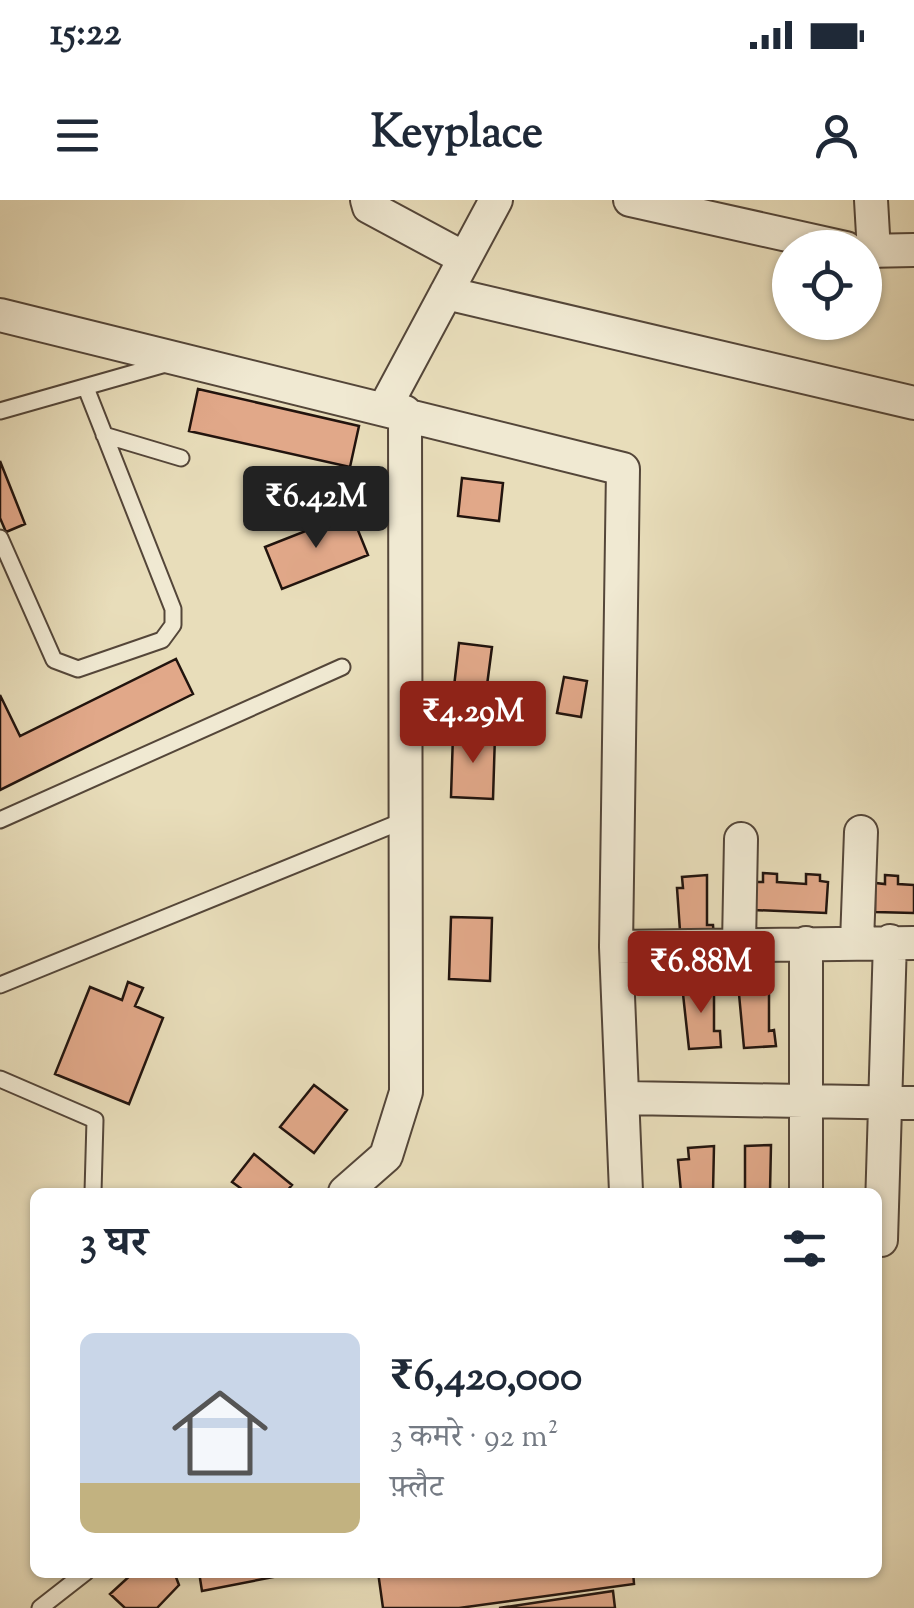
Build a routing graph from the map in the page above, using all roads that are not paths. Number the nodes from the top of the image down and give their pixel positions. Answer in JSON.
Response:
{"nodes":[{"id":1,"x":367,"y":200,"type":"edge"},
{"id":2,"x":496,"y":200,"type":"edge"},
{"id":3,"x":630,"y":200,"type":"edge"},
{"id":4,"x":871,"y":200,"type":"edge"},
{"id":5,"x":866,"y":230,"type":"edge"},
{"id":6,"x":772,"y":231,"type":"edge"},
{"id":7,"x":882,"y":250,"type":"edge"},
{"id":8,"x":914,"y":250,"type":"edge"},
{"id":9,"x":464,"y":258,"type":"junction"},
{"id":10,"x":446,"y":293,"type":"junction"},
{"id":11,"x":0,"y":315,"type":"edge"},
{"id":12,"x":183,"y":360,"type":"junction"},
{"id":13,"x":86,"y":388,"type":"junction"},
{"id":14,"x":914,"y":403,"type":"edge"},
{"id":15,"x":395,"y":409,"type":"junction"},
{"id":16,"x":0,"y":411,"type":"edge"},
{"id":17,"x":104,"y":435,"type":"junction"},
{"id":18,"x":180,"y":458,"type":"dead end"},
{"id":19,"x":0,"y":538,"type":"edge"},
{"id":20,"x":342,"y":668,"type":"dead end"},
{"id":21,"x":0,"y":820,"type":"edge"},
{"id":22,"x":405,"y":820,"type":"junction"},
{"id":23,"x":860,"y":832,"type":"dead end"},
{"id":24,"x":741,"y":839,"type":"dead end"},
{"id":25,"x":857,"y":942,"type":"junction"},
{"id":26,"x":902,"y":942,"type":"edge"},
{"id":27,"x":806,"y":943,"type":"junction"},
{"id":28,"x":740,"y":944,"type":"junction"},
{"id":29,"x":616,"y":947,"type":"junction"},
{"id":30,"x":0,"y":985,"type":"edge"},
{"id":31,"x":0,"y":1078,"type":"edge"},
{"id":32,"x":624,"y":1098,"type":"junction"},
{"id":33,"x":807,"y":1101,"type":"junction"},
{"id":34,"x":899,"y":1103,"type":"edge"},
{"id":35,"x":93,"y":1188,"type":"edge"},
{"id":36,"x":350,"y":1188,"type":"edge"},
{"id":37,"x":626,"y":1188,"type":"edge"},
{"id":38,"x":806,"y":1188,"type":"edge"},
{"id":39,"x":882,"y":1214,"type":"edge"},
{"id":40,"x":78,"y":1578,"type":"edge"},
{"id":41,"x":40,"y":1608,"type":"edge"}],
"edges":[{"from":1,"to":9,"type":"street"},
{"from":2,"to":9,"type":"street"},
{"from":3,"to":6,"type":"street"},
{"from":4,"to":5,"type":"street"},
{"from":7,"to":8,"type":"street"},
{"from":9,"to":10,"type":"street"},
{"from":10,"to":14,"type":"street"},
{"from":10,"to":15,"type":"street"},
{"from":11,"to":12,"type":"street"},
{"from":12,"to":13,"type":"lane"},
{"from":12,"to":15,"type":"street"},
{"from":13,"to":16,"type":"lane"},
{"from":13,"to":17,"type":"lane"},
{"from":15,"to":22,"type":"street"},
{"from":15,"to":29,"type":"street"},
{"from":17,"to":18,"type":"lane"},
{"from":17,"to":19,"type":"lane"},
{"from":20,"to":21,"type":"lane"},
{"from":22,"to":30,"type":"lane"},
{"from":22,"to":36,"type":"street"},
{"from":23,"to":25,"type":"street"},
{"from":24,"to":28,"type":"street"},
{"from":25,"to":26,"type":"street"},
{"from":25,"to":27,"type":"street"},
{"from":26,"to":34,"type":"street"},
{"from":27,"to":28,"type":"street"},
{"from":27,"to":33,"type":"street"},
{"from":28,"to":29,"type":"street"},
{"from":29,"to":32,"type":"street"},
{"from":31,"to":35,"type":"lane"},
{"from":32,"to":33,"type":"street"},
{"from":32,"to":37,"type":"street"},
{"from":33,"to":34,"type":"street"},
{"from":33,"to":38,"type":"street"},
{"from":34,"to":39,"type":"street"},
{"from":40,"to":41,"type":"lane"}]}
